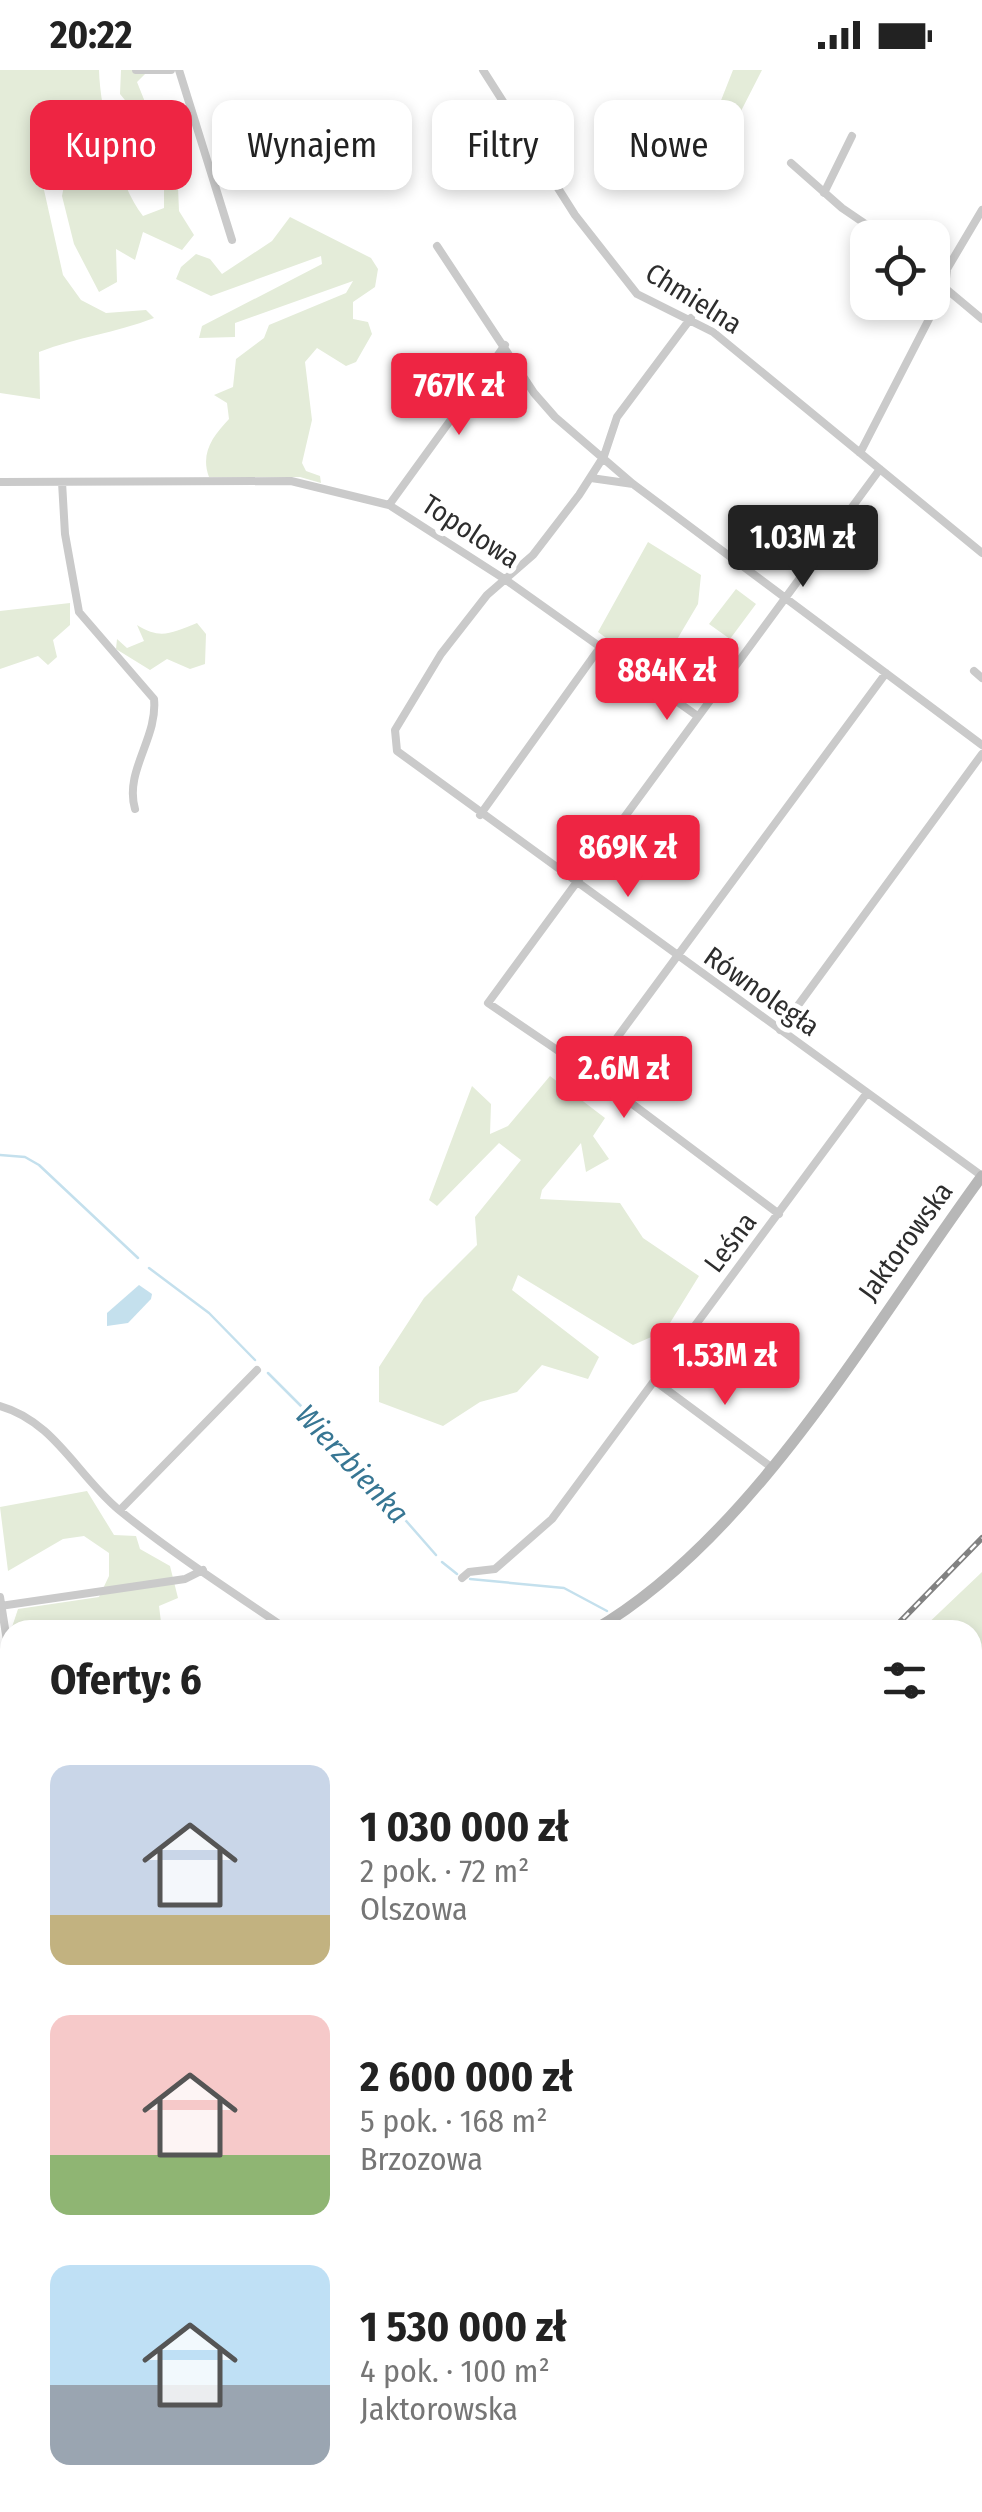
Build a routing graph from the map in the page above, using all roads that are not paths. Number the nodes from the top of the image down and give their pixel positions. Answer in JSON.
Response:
{"nodes":[{"id":1,"x":136,"y":70,"type":"edge"},
{"id":2,"x":171,"y":70,"type":"edge"},
{"id":3,"x":178,"y":70,"type":"edge"},
{"id":4,"x":483,"y":70,"type":"edge"},
{"id":5,"x":852,"y":136,"type":"dead end"},
{"id":6,"x":791,"y":163,"type":"dead end"},
{"id":7,"x":824,"y":192,"type":"junction"},
{"id":8,"x":982,"y":210,"type":"edge"},
{"id":9,"x":862,"y":220,"type":"edge"},
{"id":10,"x":232,"y":240,"type":"dead end"},
{"id":11,"x":437,"y":246,"type":"dead end"},
{"id":12,"x":950,"y":268,"type":"edge"},
{"id":13,"x":950,"y":292,"type":"edge"},
{"id":14,"x":691,"y":318,"type":"junction"},
{"id":15,"x":982,"y":319,"type":"edge"},
{"id":16,"x":929,"y":320,"type":"edge"},
{"id":17,"x":505,"y":345,"type":"junction"},
{"id":18,"x":860,"y":453,"type":"junction"},
{"id":19,"x":604,"y":456,"type":"junction"},
{"id":20,"x":880,"y":469,"type":"junction"},
{"id":21,"x":591,"y":478,"type":"junction"},
{"id":22,"x":0,"y":482,"type":"edge"},
{"id":23,"x":62,"y":482,"type":"junction"},
{"id":24,"x":633,"y":484,"type":"junction"},
{"id":25,"x":389,"y":506,"type":"junction"},
{"id":26,"x":982,"y":552,"type":"edge"},
{"id":27,"x":506,"y":580,"type":"junction"},
{"id":28,"x":782,"y":598,"type":"junction"},
{"id":29,"x":601,"y":646,"type":"junction"},
{"id":30,"x":974,"y":671,"type":"dead end"},
{"id":31,"x":886,"y":673,"type":"junction"},
{"id":32,"x":982,"y":678,"type":"edge"},
{"id":33,"x":696,"y":715,"type":"junction"},
{"id":34,"x":982,"y":745,"type":"edge"},
{"id":35,"x":982,"y":754,"type":"edge"},
{"id":36,"x":135,"y":809,"type":"dead end"},
{"id":37,"x":480,"y":815,"type":"junction"},
{"id":38,"x":575,"y":884,"type":"junction"},
{"id":39,"x":676,"y":957,"type":"junction"},
{"id":40,"x":780,"y":1030,"type":"junction"},
{"id":41,"x":591,"y":1072,"type":"junction"},
{"id":42,"x":867,"y":1094,"type":"junction"},
{"id":43,"x":982,"y":1176,"type":"edge"},
{"id":44,"x":779,"y":1214,"type":"junction"},
{"id":45,"x":257,"y":1370,"type":"dead end"},
{"id":46,"x":655,"y":1380,"type":"junction"},
{"id":47,"x":0,"y":1406,"type":"edge"},
{"id":48,"x":771,"y":1467,"type":"junction"},
{"id":49,"x":120,"y":1510,"type":"junction"},
{"id":50,"x":203,"y":1570,"type":"junction"},
{"id":51,"x":462,"y":1578,"type":"dead end"},
{"id":52,"x":0,"y":1598,"type":"edge"},
{"id":53,"x":1,"y":1606,"type":"edge"},
{"id":54,"x":274,"y":1620,"type":"edge"},
{"id":55,"x":611,"y":1620,"type":"edge"}],
"edges":[{"from":1,"to":2,"type":"street"},
{"from":3,"to":10,"type":"street"},
{"from":4,"to":14,"type":"street","name":"Chmielna"},
{"from":5,"to":7,"type":"street"},
{"from":6,"to":7,"type":"street"},
{"from":7,"to":9,"type":"street"},
{"from":8,"to":12,"type":"street"},
{"from":11,"to":17,"type":"street"},
{"from":13,"to":15,"type":"street"},
{"from":14,"to":18,"type":"street","name":"Chmielna"},
{"from":14,"to":19,"type":"street","name":"Równoległa"},
{"from":16,"to":18,"type":"street"},
{"from":17,"to":19,"type":"street"},
{"from":17,"to":25,"type":"street"},
{"from":18,"to":20,"type":"street","name":"Chmielna"},
{"from":19,"to":21,"type":"street","name":"Równoległa"},
{"from":19,"to":24,"type":"street"},
{"from":20,"to":26,"type":"street","name":"Chmielna"},
{"from":20,"to":28,"type":"street"},
{"from":21,"to":24,"type":"street"},
{"from":21,"to":27,"type":"street","name":"Równoległa"},
{"from":22,"to":23,"type":"street","name":"Topolowa"},
{"from":23,"to":25,"type":"street","name":"Topolowa"},
{"from":23,"to":36,"type":"street"},
{"from":24,"to":28,"type":"street"},
{"from":25,"to":27,"type":"street","name":"Topolowa"},
{"from":27,"to":29,"type":"street","name":"Topolowa"},
{"from":27,"to":37,"type":"street","name":"Równoległa"},
{"from":28,"to":31,"type":"street"},
{"from":28,"to":33,"type":"street"},
{"from":29,"to":33,"type":"street","name":"Topolowa"},
{"from":29,"to":37,"type":"street"},
{"from":30,"to":32,"type":"street"},
{"from":31,"to":34,"type":"street"},
{"from":31,"to":39,"type":"street"},
{"from":33,"to":38,"type":"street"},
{"from":35,"to":40,"type":"street"},
{"from":37,"to":38,"type":"street","name":"Równoległa"},
{"from":38,"to":39,"type":"street","name":"Równoległa"},
{"from":38,"to":41,"type":"street"},
{"from":39,"to":40,"type":"street","name":"Równoległa"},
{"from":39,"to":41,"type":"street"},
{"from":40,"to":42,"type":"street","name":"Równoległa"},
{"from":41,"to":44,"type":"street"},
{"from":42,"to":43,"type":"street","name":"Równoległa"},
{"from":42,"to":44,"type":"street","name":"Leśna"},
{"from":43,"to":48,"type":"main road","name":"Jaktorowska"},
{"from":44,"to":46,"type":"street","name":"Leśna"},
{"from":45,"to":49,"type":"street"},
{"from":46,"to":48,"type":"street"},
{"from":46,"to":51,"type":"street","name":"Leśna"},
{"from":47,"to":49,"type":"street"},
{"from":48,"to":55,"type":"main road","name":"Jaktorowska"},
{"from":49,"to":50,"type":"street"},
{"from":50,"to":53,"type":"street"},
{"from":50,"to":54,"type":"street"},
{"from":52,"to":53,"type":"street"}]}
